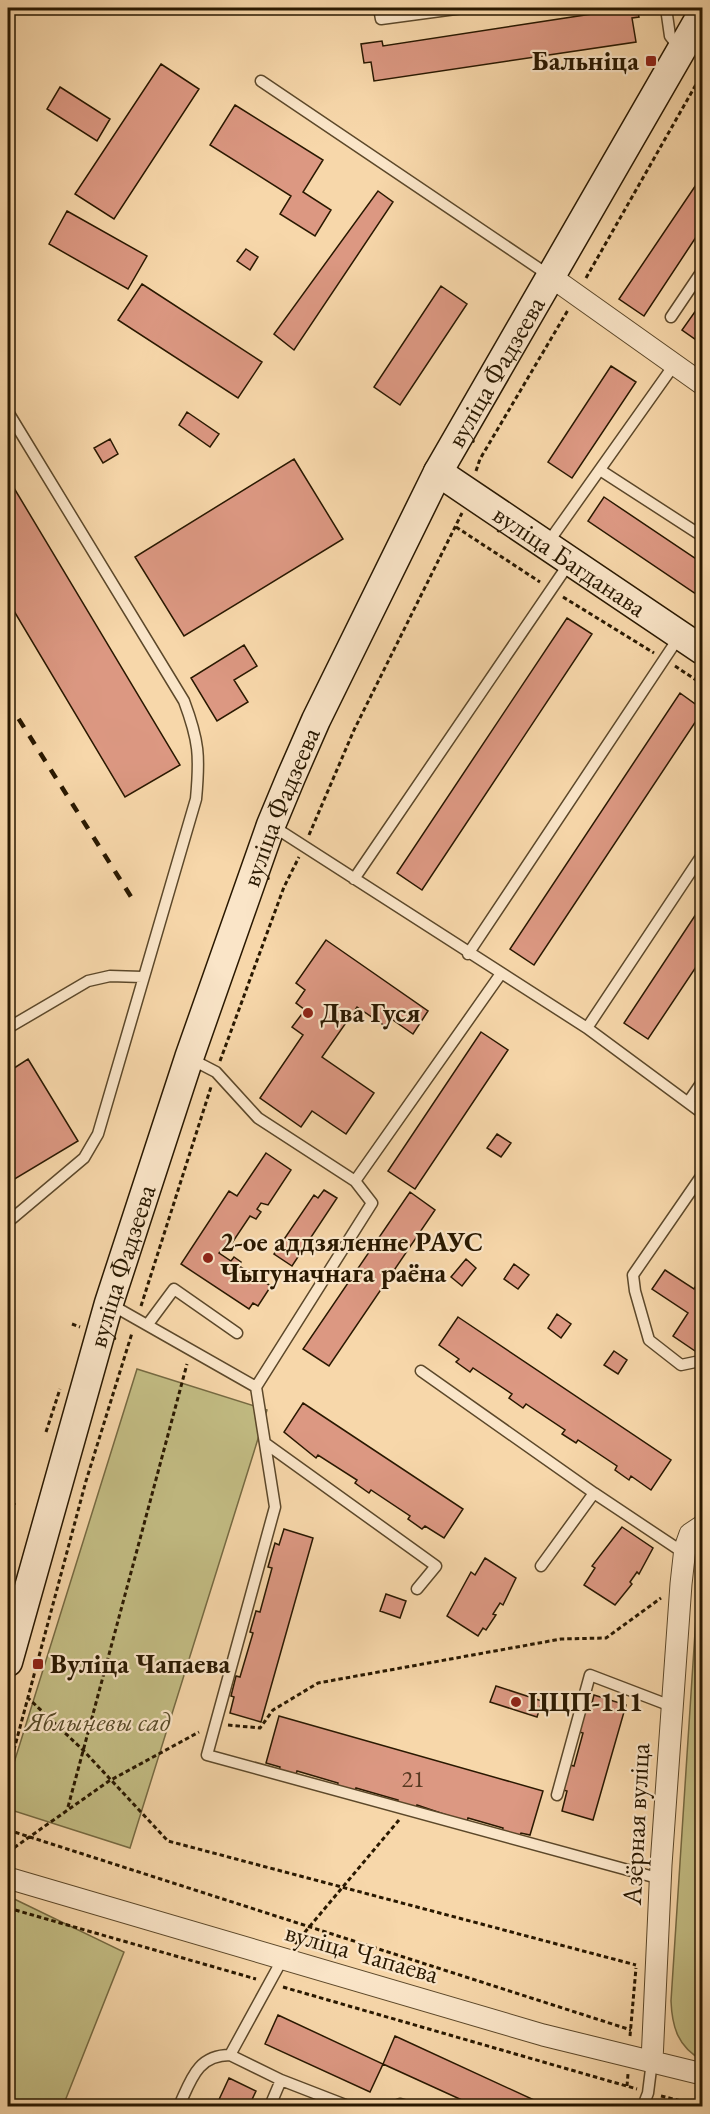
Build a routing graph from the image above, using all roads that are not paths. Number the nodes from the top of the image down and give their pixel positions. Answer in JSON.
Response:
{"nodes":[{"id":1,"x":380,"y":8,"type":"edge"},
{"id":2,"x":463,"y":8,"type":"edge"},
{"id":3,"x":666,"y":8,"type":"edge"},
{"id":4,"x":702,"y":14,"type":"edge"},
{"id":5,"x":681,"y":50,"type":"junction"},
{"id":6,"x":261,"y":81,"type":"dead end"},
{"id":7,"x":702,"y":271,"type":"edge"},
{"id":8,"x":550,"y":276,"type":"junction"},
{"id":9,"x":692,"y":287,"type":"junction"},
{"id":10,"x":702,"y":294,"type":"edge"},
{"id":11,"x":671,"y":317,"type":"dead end"},
{"id":12,"x":674,"y":365,"type":"junction"},
{"id":13,"x":702,"y":384,"type":"edge"},
{"id":14,"x":8,"y":412,"type":"edge"},
{"id":15,"x":600,"y":470,"type":"junction"},
{"id":16,"x":438,"y":472,"type":"junction"},
{"id":17,"x":702,"y":536,"type":"edge"},
{"id":18,"x":546,"y":545,"type":"junction"},
{"id":19,"x":570,"y":561,"type":"junction"},
{"id":20,"x":691,"y":643,"type":"edge"},
{"id":21,"x":271,"y":825,"type":"junction"},
{"id":22,"x":702,"y":855,"type":"edge"},
{"id":23,"x":354,"y":879,"type":"junction"},
{"id":24,"x":468,"y":954,"type":"junction"},
{"id":25,"x":500,"y":975,"type":"junction"},
{"id":26,"x":142,"y":977,"type":"junction"},
{"id":27,"x":8,"y":1028,"type":"edge"},
{"id":28,"x":587,"y":1028,"type":"junction"},
{"id":29,"x":189,"y":1058,"type":"junction"},
{"id":30,"x":702,"y":1082,"type":"edge"},
{"id":31,"x":689,"y":1101,"type":"junction"},
{"id":32,"x":702,"y":1113,"type":"edge"},
{"id":33,"x":702,"y":1175,"type":"edge"},
{"id":34,"x":355,"y":1181,"type":"junction"},
{"id":35,"x":8,"y":1222,"type":"edge"},
{"id":36,"x":109,"y":1303,"type":"junction"},
{"id":37,"x":148,"y":1324,"type":"junction"},
{"id":38,"x":237,"y":1333,"type":"dead end"},
{"id":39,"x":700,"y":1361,"type":"dead end"},
{"id":40,"x":421,"y":1371,"type":"dead end"},
{"id":41,"x":256,"y":1387,"type":"junction"},
{"id":42,"x":266,"y":1443,"type":"junction"},
{"id":43,"x":594,"y":1493,"type":"junction"},
{"id":44,"x":702,"y":1526,"type":"edge"},
{"id":45,"x":684,"y":1553,"type":"junction"},
{"id":46,"x":542,"y":1566,"type":"dead end"},
{"id":47,"x":417,"y":1589,"type":"dead end"},
{"id":48,"x":8,"y":1662,"type":"edge"},
{"id":49,"x":671,"y":1706,"type":"junction"},
{"id":50,"x":557,"y":1795,"type":"dead end"},
{"id":51,"x":8,"y":1878,"type":"edge"},
{"id":52,"x":661,"y":1879,"type":"junction"},
{"id":53,"x":282,"y":1960,"type":"junction"},
{"id":54,"x":230,"y":2055,"type":"junction"},
{"id":55,"x":652,"y":2061,"type":"junction"},
{"id":56,"x":702,"y":2074,"type":"edge"},
{"id":57,"x":281,"y":2080,"type":"junction"},
{"id":58,"x":179,"y":2106,"type":"edge"},
{"id":59,"x":270,"y":2106,"type":"edge"},
{"id":60,"x":348,"y":2106,"type":"edge"},
{"id":61,"x":395,"y":2106,"type":"edge"},
{"id":62,"x":407,"y":2106,"type":"edge"},
{"id":63,"x":643,"y":2106,"type":"edge"}],
"edges":[{"from":1,"to":2,"type":"lane"},
{"from":3,"to":5,"type":"lane"},
{"from":4,"to":5,"type":"street","name":"вуліца Фадзеева"},
{"from":5,"to":8,"type":"street","name":"вуліца Фадзеева"},
{"from":6,"to":8,"type":"lane"},
{"from":7,"to":9,"type":"lane"},
{"from":8,"to":12,"type":"street"},
{"from":8,"to":16,"type":"street","name":"вуліца Фадзеева"},
{"from":9,"to":10,"type":"lane"},
{"from":9,"to":11,"type":"lane"},
{"from":12,"to":13,"type":"street"},
{"from":12,"to":15,"type":"lane"},
{"from":14,"to":26,"type":"lane"},
{"from":15,"to":17,"type":"lane"},
{"from":15,"to":18,"type":"lane"},
{"from":16,"to":18,"type":"street","name":"вуліца Багданава"},
{"from":16,"to":21,"type":"street","name":"вуліца Фадзеева"},
{"from":18,"to":19,"type":"street","name":"вуліца Багданава"},
{"from":19,"to":20,"type":"street","name":"вуліца Багданава"},
{"from":19,"to":23,"type":"lane"},
{"from":20,"to":24,"type":"lane"},
{"from":21,"to":23,"type":"lane"},
{"from":21,"to":29,"type":"street","name":"вуліца Фадзеева"},
{"from":22,"to":28,"type":"lane"},
{"from":23,"to":24,"type":"lane"},
{"from":24,"to":25,"type":"lane"},
{"from":25,"to":28,"type":"lane"},
{"from":25,"to":34,"type":"lane"},
{"from":26,"to":27,"type":"lane"},
{"from":26,"to":35,"type":"lane"},
{"from":28,"to":31,"type":"lane"},
{"from":29,"to":34,"type":"lane"},
{"from":29,"to":36,"type":"street","name":"вуліца Фадзеева"},
{"from":30,"to":31,"type":"lane"},
{"from":31,"to":32,"type":"lane"},
{"from":33,"to":39,"type":"lane"},
{"from":34,"to":41,"type":"lane"},
{"from":36,"to":37,"type":"lane"},
{"from":36,"to":48,"type":"street","name":"вуліца Фадзеева"},
{"from":37,"to":38,"type":"lane"},
{"from":37,"to":41,"type":"lane"},
{"from":40,"to":43,"type":"lane"},
{"from":41,"to":42,"type":"lane"},
{"from":42,"to":47,"type":"lane"},
{"from":42,"to":52,"type":"lane"},
{"from":43,"to":45,"type":"lane"},
{"from":43,"to":46,"type":"lane"},
{"from":44,"to":45,"type":"street","name":"Азёрная вуліца"},
{"from":45,"to":49,"type":"street","name":"Азёрная вуліца"},
{"from":49,"to":50,"type":"lane"},
{"from":49,"to":52,"type":"street","name":"Азёрная вуліца"},
{"from":51,"to":53,"type":"street","name":"вуліца Чапаева"},
{"from":52,"to":55,"type":"street","name":"Азёрная вуліца"},
{"from":53,"to":54,"type":"lane"},
{"from":53,"to":55,"type":"street","name":"вуліца Чапаева"},
{"from":54,"to":57,"type":"lane"},
{"from":54,"to":58,"type":"lane"},
{"from":55,"to":56,"type":"street","name":"вуліца Чапаева"},
{"from":55,"to":63,"type":"lane"},
{"from":57,"to":59,"type":"lane"},
{"from":57,"to":60,"type":"lane"},
{"from":61,"to":62,"type":"lane"}]}
